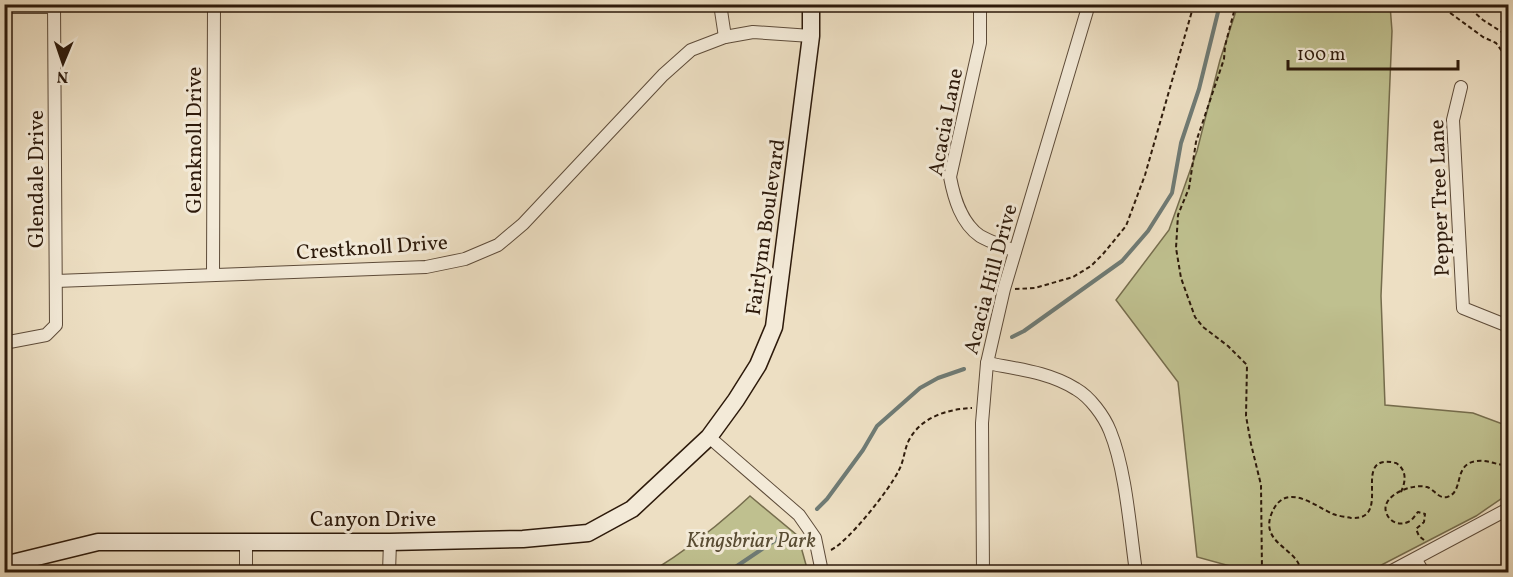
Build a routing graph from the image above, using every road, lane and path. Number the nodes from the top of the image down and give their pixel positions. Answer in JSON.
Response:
{"nodes":[{"id":1,"x":214,"y":4,"type":"edge"},
{"id":2,"x":720,"y":4,"type":"edge"},
{"id":3,"x":811,"y":4,"type":"edge"},
{"id":4,"x":980,"y":4,"type":"edge"},
{"id":5,"x":1089,"y":4,"type":"edge"},
{"id":6,"x":1194,"y":4,"type":"edge"},
{"id":7,"x":1236,"y":4,"type":"edge"},
{"id":8,"x":1438,"y":4,"type":"edge"},
{"id":9,"x":1465,"y":4,"type":"edge"},
{"id":10,"x":54,"y":6,"type":"edge"},
{"id":11,"x":4,"y":7,"type":"edge"},
{"id":12,"x":811,"y":36,"type":"junction"},
{"id":13,"x":1509,"y":36,"type":"edge"},
{"id":14,"x":725,"y":37,"type":"junction"},
{"id":15,"x":1509,"y":68,"type":"edge"},
{"id":16,"x":1461,"y":87,"type":"dead end"},
{"id":17,"x":1015,"y":251,"type":"junction"},
{"id":18,"x":213,"y":275,"type":"junction"},
{"id":19,"x":56,"y":281,"type":"junction"},
{"id":20,"x":1004,"y":289,"type":"junction"},
{"id":21,"x":1509,"y":326,"type":"edge"},
{"id":22,"x":4,"y":343,"type":"edge"},
{"id":23,"x":987,"y":363,"type":"junction"},
{"id":24,"x":983,"y":408,"type":"junction"},
{"id":25,"x":709,"y":437,"type":"junction"},
{"id":26,"x":1509,"y":465,"type":"edge"},
{"id":27,"x":1401,"y":492,"type":"junction"},
{"id":28,"x":1509,"y":509,"type":"edge"},
{"id":29,"x":246,"y":542,"type":"junction"},
{"id":30,"x":390,"y":542,"type":"junction"},
{"id":31,"x":831,"y":550,"type":"dead end"},
{"id":32,"x":1432,"y":550,"type":"junction"},
{"id":33,"x":1416,"y":560,"type":"junction"},
{"id":34,"x":4,"y":565,"type":"edge"},
{"id":35,"x":246,"y":573,"type":"edge"},
{"id":36,"x":390,"y":573,"type":"edge"},
{"id":37,"x":822,"y":573,"type":"edge"},
{"id":38,"x":983,"y":573,"type":"edge"},
{"id":39,"x":1136,"y":573,"type":"edge"},
{"id":40,"x":1262,"y":573,"type":"edge"},
{"id":41,"x":1300,"y":573,"type":"edge"},
{"id":42,"x":1390,"y":573,"type":"edge"},
{"id":43,"x":1423,"y":573,"type":"edge"}],
"edges":[{"from":1,"to":18,"type":"street","name":"Glenknoll Drive"},
{"from":2,"to":14,"type":"street"},
{"from":3,"to":12,"type":"street","name":"Fairlynn Boulevard"},
{"from":4,"to":17,"type":"street","name":"Acacia Lane"},
{"from":5,"to":17,"type":"street","name":"Acacia Hill Drive"},
{"from":6,"to":20,"type":"path"},
{"from":7,"to":40,"type":"path"},
{"from":8,"to":15,"type":"path"},
{"from":9,"to":13,"type":"path"},
{"from":10,"to":11,"type":"street"},
{"from":10,"to":19,"type":"street","name":"Glendale Drive"},
{"from":12,"to":14,"type":"street","name":"Crestknoll Drive"},
{"from":12,"to":25,"type":"street","name":"Fairlynn Boulevard"},
{"from":14,"to":18,"type":"street","name":"Crestknoll Drive"},
{"from":16,"to":21,"type":"street","name":"Pepper Tree Lane"},
{"from":17,"to":20,"type":"street","name":"Acacia Hill Drive"},
{"from":18,"to":19,"type":"street","name":"Crestknoll Drive"},
{"from":19,"to":22,"type":"street"},
{"from":20,"to":23,"type":"street","name":"Acacia Hill Drive"},
{"from":23,"to":24,"type":"street","name":"Acacia Hill Drive"},
{"from":23,"to":39,"type":"street"},
{"from":24,"to":31,"type":"path"},
{"from":24,"to":38,"type":"street","name":"Acacia Hill Drive"},
{"from":25,"to":30,"type":"street","name":"Canyon Drive"},
{"from":25,"to":37,"type":"street"},
{"from":26,"to":27,"type":"path"},
{"from":27,"to":32,"type":"path"},
{"from":27,"to":41,"type":"path"},
{"from":28,"to":32,"type":"street"},
{"from":29,"to":30,"type":"street","name":"Canyon Drive"},
{"from":29,"to":34,"type":"street","name":"Canyon Drive"},
{"from":29,"to":35,"type":"street"},
{"from":30,"to":36,"type":"street"},
{"from":32,"to":33,"type":"street"},
{"from":33,"to":42,"type":"street"},
{"from":33,"to":43,"type":"street"}]}
